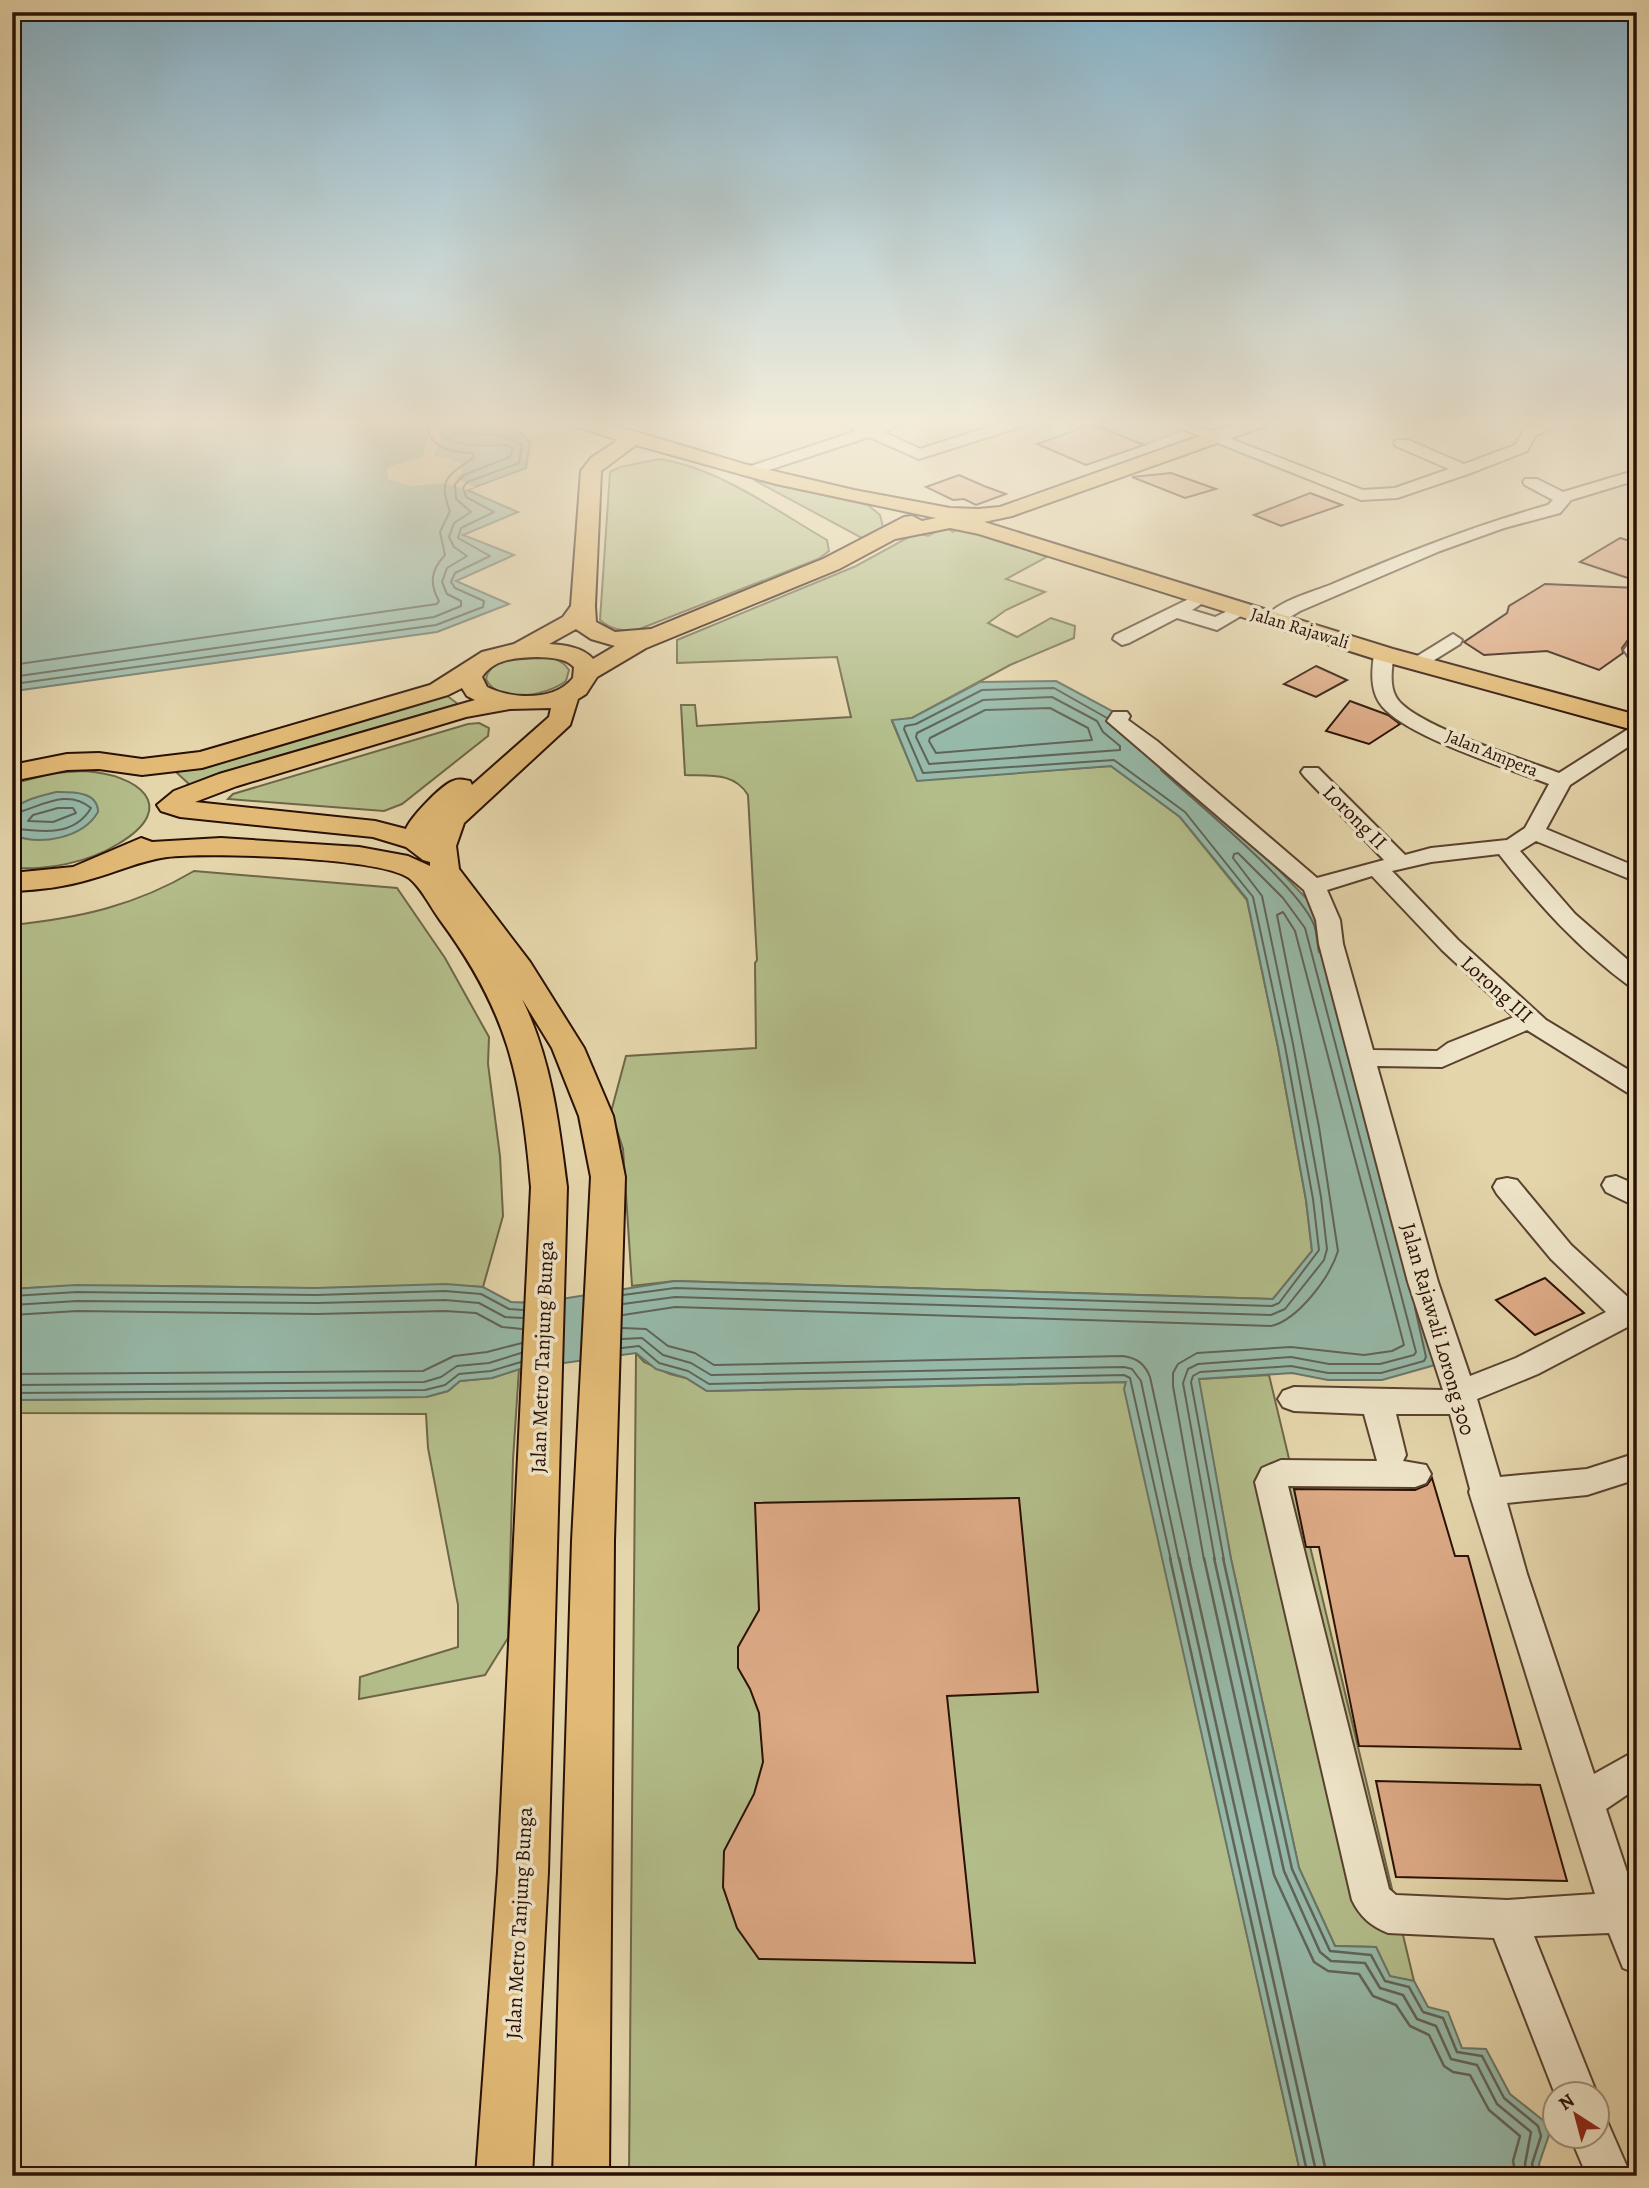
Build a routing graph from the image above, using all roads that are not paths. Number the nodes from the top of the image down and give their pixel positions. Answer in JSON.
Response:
{"nodes":[{"id":1,"x":589,"y":524,"type":"edge"},
{"id":2,"x":932,"y":524,"type":"edge"},
{"id":3,"x":1005,"y":524,"type":"edge"},
{"id":4,"x":1498,"y":524,"type":"edge"},
{"id":5,"x":1203,"y":597,"type":"junction"},
{"id":6,"x":583,"y":607,"type":"junction"},
{"id":7,"x":1242,"y":610,"type":"junction"},
{"id":8,"x":1175,"y":611,"type":"junction"},
{"id":9,"x":1273,"y":619,"type":"junction"},
{"id":10,"x":658,"y":634,"type":"junction"},
{"id":11,"x":1122,"y":639,"type":"dead end"},
{"id":12,"x":1453,"y":639,"type":"dead end"},
{"id":13,"x":1637,"y":646,"type":"edge"},
{"id":14,"x":514,"y":650,"type":"junction"},
{"id":15,"x":1384,"y":654,"type":"junction"},
{"id":16,"x":1637,"y":655,"type":"edge"},
{"id":17,"x":1416,"y":663,"type":"junction"},
{"id":18,"x":475,"y":667,"type":"junction"},
{"id":19,"x":576,"y":684,"type":"junction"},
{"id":20,"x":508,"y":703,"type":"junction"},
{"id":21,"x":1120,"y":716,"type":"dead end"},
{"id":22,"x":1637,"y":723,"type":"edge"},
{"id":23,"x":1637,"y":732,"type":"edge"},
{"id":24,"x":129,"y":766,"type":"junction"},
{"id":25,"x":1311,"y":772,"type":"dead end"},
{"id":26,"x":12,"y":773,"type":"edge"},
{"id":27,"x":1561,"y":782,"type":"junction"},
{"id":28,"x":171,"y":805,"type":"junction"},
{"id":29,"x":1534,"y":832,"type":"junction"},
{"id":30,"x":416,"y":841,"type":"junction"},
{"id":31,"x":1506,"y":848,"type":"junction"},
{"id":32,"x":122,"y":857,"type":"junction"},
{"id":33,"x":1387,"y":865,"type":"junction"},
{"id":34,"x":446,"y":870,"type":"junction"},
{"id":35,"x":1637,"y":876,"type":"edge"},
{"id":36,"x":12,"y":882,"type":"edge"},
{"id":37,"x":1314,"y":887,"type":"junction"},
{"id":38,"x":1637,"y":980,"type":"edge"},
{"id":39,"x":1531,"y":1019,"type":"junction"},
{"id":40,"x":1364,"y":1058,"type":"junction"},
{"id":41,"x":1637,"y":1087,"type":"edge"},
{"id":42,"x":1507,"y":1187,"type":"dead end"},
{"id":43,"x":1632,"y":1311,"type":"edge"},
{"id":44,"x":1460,"y":1398,"type":"junction"},
{"id":45,"x":1294,"y":1399,"type":"dead end"},
{"id":46,"x":1377,"y":1402,"type":"junction"},
{"id":47,"x":1637,"y":1466,"type":"edge"},
{"id":48,"x":1485,"y":1492,"type":"junction"},
{"id":49,"x":1637,"y":1767,"type":"edge"},
{"id":50,"x":1584,"y":1801,"type":"junction"},
{"id":51,"x":1604,"y":1913,"type":"junction"},
{"id":52,"x":1507,"y":1919,"type":"junction"},
{"id":53,"x":1637,"y":1954,"type":"edge"},
{"id":54,"x":1570,"y":2080,"type":"edge"},
{"id":55,"x":1598,"y":2150,"type":"edge"},
{"id":56,"x":504,"y":2176,"type":"edge"},
{"id":57,"x":581,"y":2176,"type":"edge"},
{"id":58,"x":1609,"y":2176,"type":"edge"}],
"edges":[{"from":1,"to":6,"type":"main road"},
{"from":2,"to":10,"type":"main road"},
{"from":3,"to":5,"type":"main road","name":"Jalan Rajawali"},
{"from":4,"to":9,"type":"street"},
{"from":5,"to":7,"type":"main road","name":"Jalan Rajawali"},
{"from":5,"to":8,"type":"street"},
{"from":6,"to":10,"type":"main road"},
{"from":6,"to":14,"type":"main road"},
{"from":7,"to":8,"type":"street"},
{"from":7,"to":9,"type":"main road","name":"Jalan Rajawali"},
{"from":8,"to":11,"type":"street"},
{"from":9,"to":15,"type":"main road","name":"Jalan Rajawali"},
{"from":10,"to":19,"type":"main road"},
{"from":12,"to":17,"type":"street"},
{"from":13,"to":16,"type":"street"},
{"from":14,"to":18,"type":"main road"},
{"from":14,"to":19,"type":"main road"},
{"from":15,"to":17,"type":"main road","name":"Jalan Rajawali"},
{"from":15,"to":27,"type":"street","name":"Jalan Ampera"},
{"from":17,"to":22,"type":"main road","name":"Jalan Rajawali"},
{"from":18,"to":20,"type":"main road"},
{"from":18,"to":24,"type":"main road"},
{"from":19,"to":20,"type":"main road"},
{"from":19,"to":34,"type":"main road"},
{"from":20,"to":28,"type":"main road"},
{"from":20,"to":30,"type":"main road"},
{"from":21,"to":37,"type":"street"},
{"from":23,"to":27,"type":"street","name":"Jalan Ampera"},
{"from":24,"to":26,"type":"main road"},
{"from":24,"to":28,"type":"main road"},
{"from":25,"to":33,"type":"street","name":"Lorong II"},
{"from":27,"to":29,"type":"street"},
{"from":28,"to":30,"type":"main road"},
{"from":28,"to":32,"type":"main road"},
{"from":29,"to":31,"type":"street"},
{"from":29,"to":35,"type":"street"},
{"from":30,"to":34,"type":"main road"},
{"from":31,"to":33,"type":"street"},
{"from":31,"to":38,"type":"street"},
{"from":32,"to":36,"type":"main road"},
{"from":32,"to":56,"type":"main road","name":"Jalan Metro Tanjung Bunga"},
{"from":33,"to":37,"type":"street"},
{"from":33,"to":39,"type":"street","name":"Lorong III"},
{"from":34,"to":57,"type":"main road"},
{"from":37,"to":40,"type":"street","name":"Jalan Rajawali Lorong 300"},
{"from":39,"to":40,"type":"street"},
{"from":39,"to":41,"type":"street","name":"Lorong III"},
{"from":40,"to":44,"type":"street","name":"Jalan Rajawali Lorong 300"},
{"from":42,"to":43,"type":"street"},
{"from":43,"to":44,"type":"street"},
{"from":44,"to":46,"type":"street"},
{"from":44,"to":48,"type":"street","name":"Jalan Rajawali Lorong 300"},
{"from":45,"to":46,"type":"street"},
{"from":46,"to":52,"type":"street"},
{"from":47,"to":48,"type":"street"},
{"from":48,"to":50,"type":"street","name":"Jalan Rajawali Lorong 300"},
{"from":49,"to":50,"type":"street"},
{"from":50,"to":51,"type":"street","name":"Jalan Rajawali Lorong 300"},
{"from":51,"to":52,"type":"street"},
{"from":51,"to":53,"type":"street","name":"Jalan Rajawali Lorong 300"},
{"from":52,"to":54,"type":"street"},
{"from":55,"to":58,"type":"street"}]}
